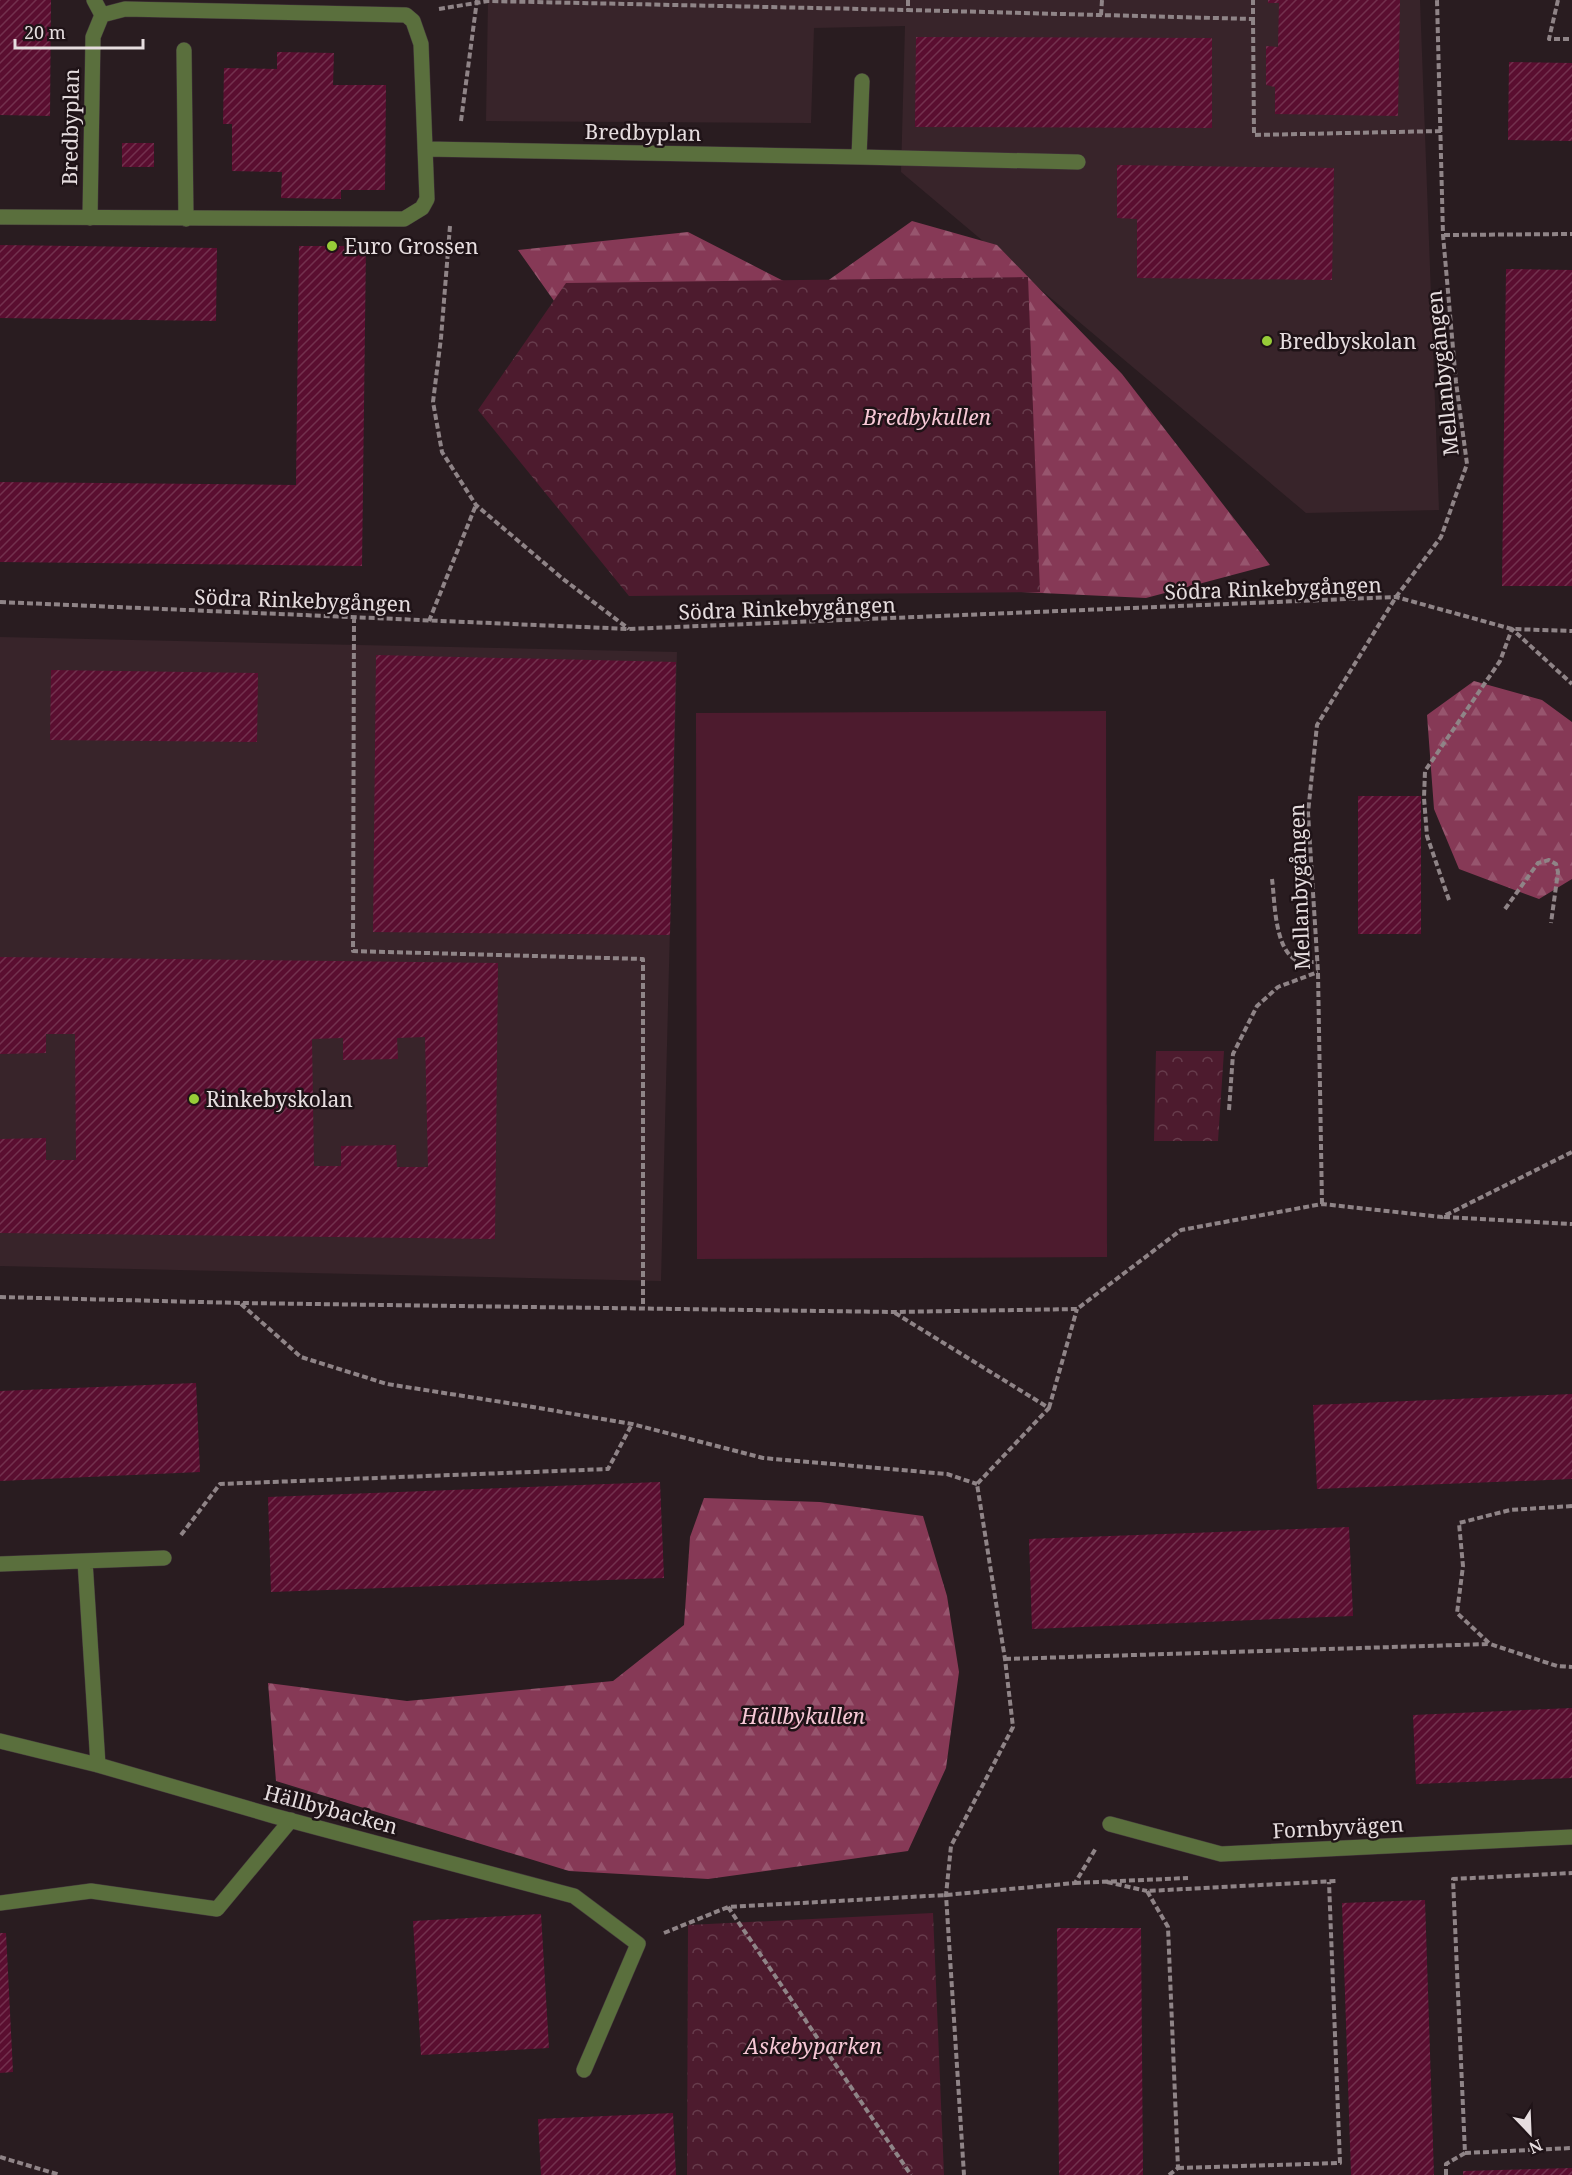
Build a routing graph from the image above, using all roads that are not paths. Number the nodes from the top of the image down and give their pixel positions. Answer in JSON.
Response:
{"nodes":[{"id":1,"x":94,"y":0,"type":"edge"},
{"id":2,"x":102,"y":15,"type":"junction"},
{"id":3,"x":184,"y":51,"type":"dead end"},
{"id":4,"x":862,"y":81,"type":"dead end"},
{"id":5,"x":425,"y":149,"type":"junction"},
{"id":6,"x":859,"y":157,"type":"junction"},
{"id":7,"x":1078,"y":162,"type":"dead end"},
{"id":8,"x":0,"y":217,"type":"edge"},
{"id":9,"x":90,"y":218,"type":"junction"},
{"id":10,"x":186,"y":219,"type":"junction"},
{"id":11,"x":164,"y":1558,"type":"road end"},
{"id":12,"x":85,"y":1561,"type":"junction"},
{"id":13,"x":0,"y":1564,"type":"edge"},
{"id":14,"x":0,"y":1741,"type":"edge"},
{"id":15,"x":98,"y":1765,"type":"junction"},
{"id":16,"x":291,"y":1820,"type":"junction"},
{"id":17,"x":1110,"y":1824,"type":"road end"},
{"id":18,"x":1572,"y":1837,"type":"edge"},
{"id":19,"x":0,"y":1903,"type":"edge"},
{"id":20,"x":584,"y":2070,"type":"dead end"}],
"edges":[{"from":1,"to":2,"type":"street"},
{"from":2,"to":5,"type":"street"},
{"from":2,"to":9,"type":"street","name":"Bredbyplan"},
{"from":3,"to":10,"type":"street"},
{"from":4,"to":6,"type":"street"},
{"from":5,"to":6,"type":"street","name":"Bredbyplan"},
{"from":5,"to":10,"type":"street"},
{"from":6,"to":7,"type":"street","name":"Bredbyplan"},
{"from":8,"to":9,"type":"street"},
{"from":9,"to":10,"type":"street"},
{"from":11,"to":12,"type":"street"},
{"from":12,"to":13,"type":"street"},
{"from":12,"to":15,"type":"street"},
{"from":14,"to":15,"type":"street","name":"Hällbybacken"},
{"from":15,"to":16,"type":"street","name":"Hällbybacken"},
{"from":16,"to":19,"type":"street"},
{"from":16,"to":20,"type":"street","name":"Hällbybacken"},
{"from":17,"to":18,"type":"street","name":"Fornbyvägen"}]}
